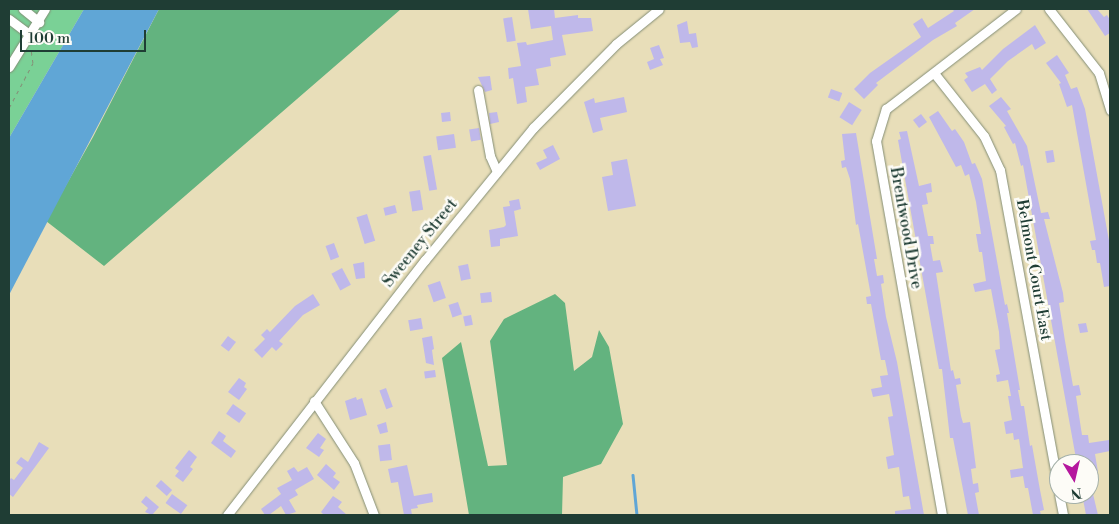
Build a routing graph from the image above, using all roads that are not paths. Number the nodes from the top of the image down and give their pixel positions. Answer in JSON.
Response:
{"nodes":[{"id":1,"x":23,"y":9,"type":"edge"},
{"id":2,"x":46,"y":9,"type":"edge"},
{"id":3,"x":659,"y":9,"type":"edge"},
{"id":4,"x":1016,"y":9,"type":"edge"},
{"id":5,"x":1050,"y":9,"type":"edge"},
{"id":6,"x":9,"y":19,"type":"edge"},
{"id":7,"x":38,"y":22,"type":"junction"},
{"id":8,"x":27,"y":39,"type":"junction"},
{"id":9,"x":9,"y":67,"type":"edge"},
{"id":10,"x":934,"y":73,"type":"junction"},
{"id":11,"x":478,"y":90,"type":"dead end"},
{"id":12,"x":1110,"y":110,"type":"edge"},
{"id":13,"x":497,"y":172,"type":"junction"},
{"id":14,"x":314,"y":401,"type":"junction"},
{"id":15,"x":1052,"y":454,"type":"edge"},
{"id":16,"x":227,"y":515,"type":"edge"},
{"id":17,"x":374,"y":515,"type":"edge"},
{"id":18,"x":942,"y":515,"type":"edge"}],
"edges":[{"from":1,"to":7,"type":"street"},
{"from":2,"to":7,"type":"street"},
{"from":3,"to":13,"type":"street","name":"Sweeney Street"},
{"from":4,"to":10,"type":"street","name":"Brentwood Drive"},
{"from":5,"to":12,"type":"street"},
{"from":6,"to":8,"type":"street"},
{"from":7,"to":8,"type":"street"},
{"from":8,"to":9,"type":"street"},
{"from":10,"to":15,"type":"street","name":"Belmont Court East"},
{"from":10,"to":18,"type":"street","name":"Brentwood Drive"},
{"from":11,"to":13,"type":"street"},
{"from":13,"to":14,"type":"street","name":"Sweeney Street"},
{"from":14,"to":16,"type":"street","name":"Sweeney Street"},
{"from":14,"to":17,"type":"street"}]}
